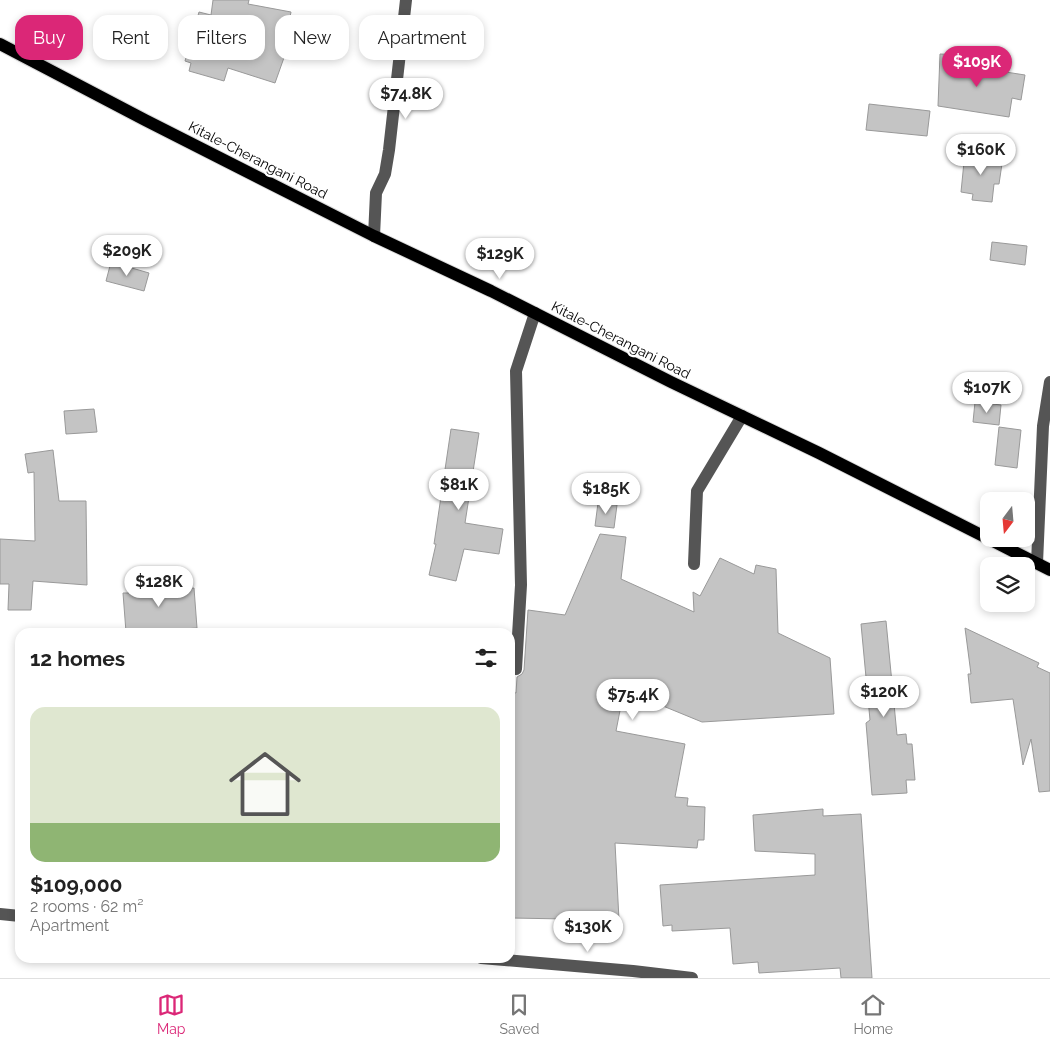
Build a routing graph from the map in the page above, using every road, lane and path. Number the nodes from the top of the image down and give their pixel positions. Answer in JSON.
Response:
{"nodes":[{"id":1,"x":406,"y":0,"type":"edge"},
{"id":2,"x":0,"y":44,"type":"edge"},
{"id":3,"x":374,"y":236,"type":"junction"},
{"id":4,"x":535,"y":313,"type":"junction"},
{"id":5,"x":1050,"y":382,"type":"edge"},
{"id":6,"x":742,"y":416,"type":"junction"},
{"id":7,"x":980,"y":534,"type":"edge"},
{"id":8,"x":1007,"y":548,"type":"edge"},
{"id":9,"x":1037,"y":563,"type":"junction"},
{"id":10,"x":694,"y":564,"type":"dead end"},
{"id":11,"x":1050,"y":570,"type":"edge"},
{"id":12,"x":516,"y":669,"type":"dead end"},
{"id":13,"x":0,"y":914,"type":"edge"},
{"id":14,"x":15,"y":916,"type":"edge"},
{"id":15,"x":515,"y":961,"type":"edge"},
{"id":16,"x":692,"y":978,"type":"edge"}],
"edges":[{"from":1,"to":3,"type":"street"},
{"from":2,"to":3,"type":"main road","name":"Kitale-Cherangani Road"},
{"from":3,"to":4,"type":"main road","name":"Kitale-Cherangani Road"},
{"from":4,"to":6,"type":"main road","name":"Kitale-Cherangani Road"},
{"from":4,"to":12,"type":"street"},
{"from":5,"to":9,"type":"street"},
{"from":6,"to":7,"type":"main road","name":"Kitale-Cherangani Road"},
{"from":6,"to":10,"type":"street"},
{"from":8,"to":9,"type":"main road","name":"Kitale-Cherangani Road"},
{"from":9,"to":11,"type":"main road","name":"Kitale-Cherangani Road"},
{"from":13,"to":14,"type":"street"},
{"from":15,"to":16,"type":"street"}]}
